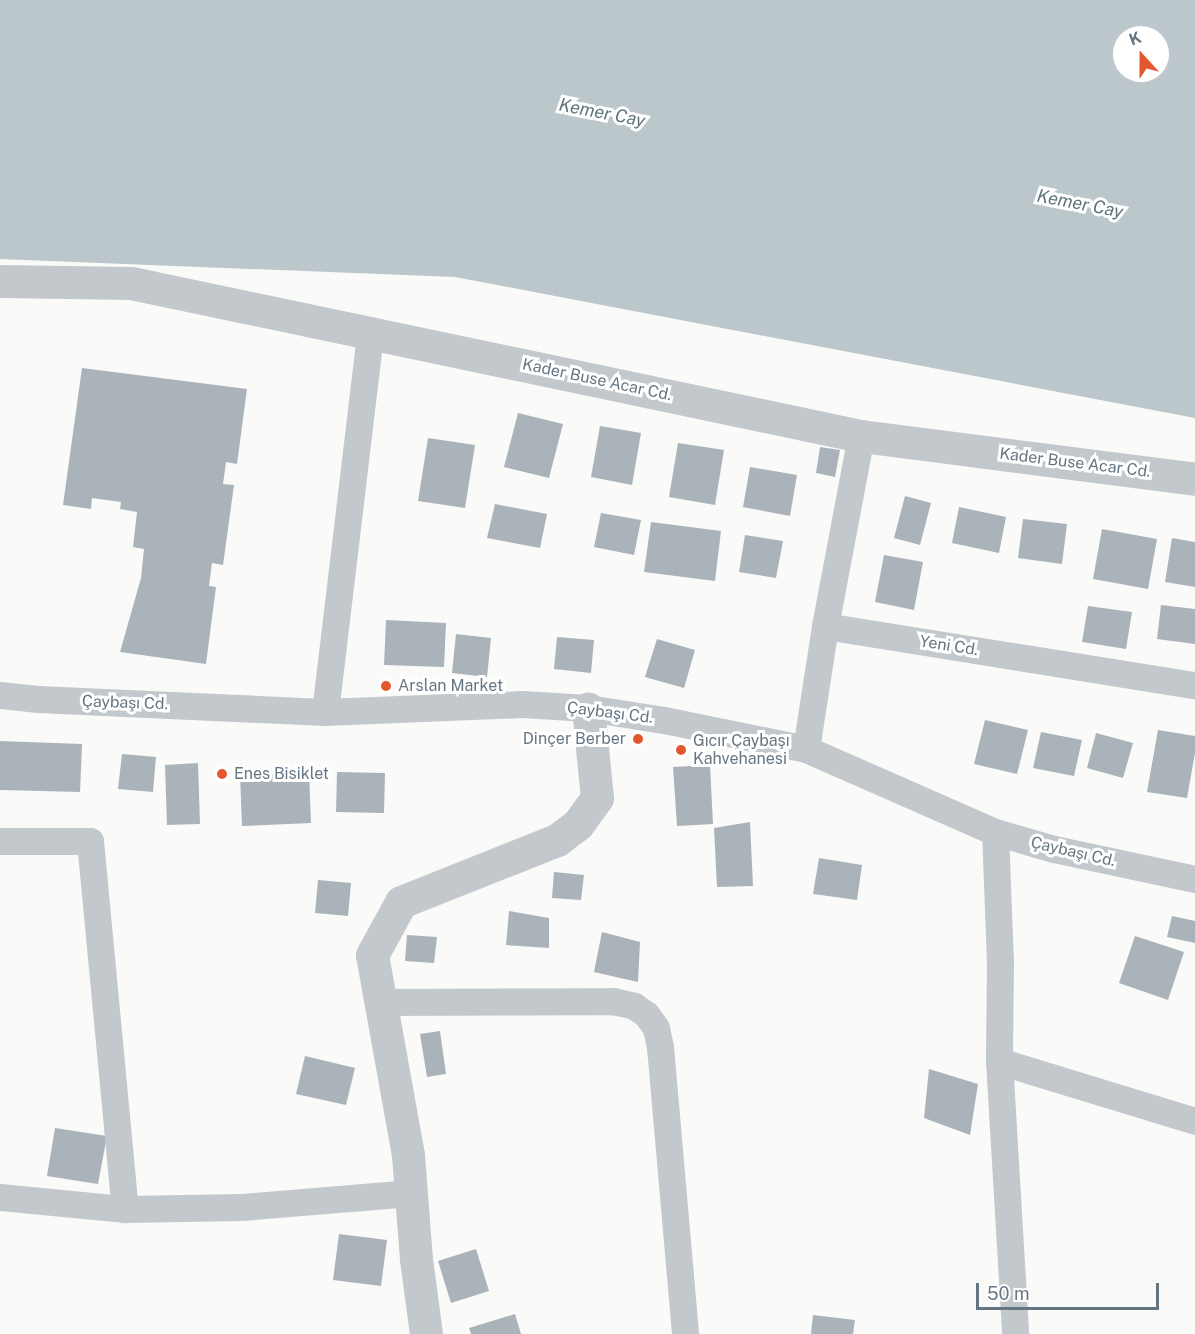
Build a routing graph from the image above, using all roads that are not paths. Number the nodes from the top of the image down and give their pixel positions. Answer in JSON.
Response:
{"nodes":[{"id":1,"x":0,"y":281,"type":"edge"},
{"id":2,"x":370,"y":333,"type":"junction"},
{"id":3,"x":861,"y":436,"type":"junction"},
{"id":4,"x":1195,"y":479,"type":"edge"},
{"id":5,"x":825,"y":626,"type":"junction"},
{"id":6,"x":1195,"y":685,"type":"edge"},
{"id":7,"x":0,"y":695,"type":"edge"},
{"id":8,"x":588,"y":708,"type":"junction"},
{"id":9,"x":325,"y":712,"type":"junction"},
{"id":10,"x":806,"y":749,"type":"junction"},
{"id":11,"x":995,"y":832,"type":"junction"},
{"id":12,"x":0,"y":842,"type":"edge"},
{"id":13,"x":1195,"y":879,"type":"edge"},
{"id":14,"x":381,"y":1002,"type":"junction"},
{"id":15,"x":999,"y":1061,"type":"junction"},
{"id":16,"x":1195,"y":1121,"type":"edge"},
{"id":17,"x":411,"y":1193,"type":"junction"},
{"id":18,"x":0,"y":1197,"type":"edge"},
{"id":19,"x":125,"y":1209,"type":"junction"},
{"id":20,"x":426,"y":1334,"type":"edge"},
{"id":21,"x":685,"y":1334,"type":"edge"},
{"id":22,"x":1015,"y":1334,"type":"edge"}],
"edges":[{"from":1,"to":2,"type":"street","name":"Kader Buse Acar Cd."},
{"from":2,"to":3,"type":"street","name":"Kader Buse Acar Cd."},
{"from":2,"to":9,"type":"street"},
{"from":3,"to":4,"type":"street","name":"Kader Buse Acar Cd."},
{"from":3,"to":5,"type":"street"},
{"from":5,"to":6,"type":"street","name":"Yeni Cd."},
{"from":5,"to":10,"type":"street"},
{"from":7,"to":9,"type":"street","name":"Çaybaşı Cd."},
{"from":8,"to":9,"type":"street","name":"Çaybaşı Cd."},
{"from":8,"to":10,"type":"street","name":"Çaybaşı Cd."},
{"from":8,"to":14,"type":"street"},
{"from":10,"to":11,"type":"street","name":"Çaybaşı Cd."},
{"from":11,"to":13,"type":"street","name":"Çaybaşı Cd."},
{"from":11,"to":15,"type":"street"},
{"from":12,"to":19,"type":"street"},
{"from":14,"to":17,"type":"street"},
{"from":14,"to":21,"type":"street"},
{"from":15,"to":16,"type":"street"},
{"from":15,"to":22,"type":"street"},
{"from":17,"to":19,"type":"street"},
{"from":17,"to":20,"type":"street"},
{"from":18,"to":19,"type":"street"}]}
